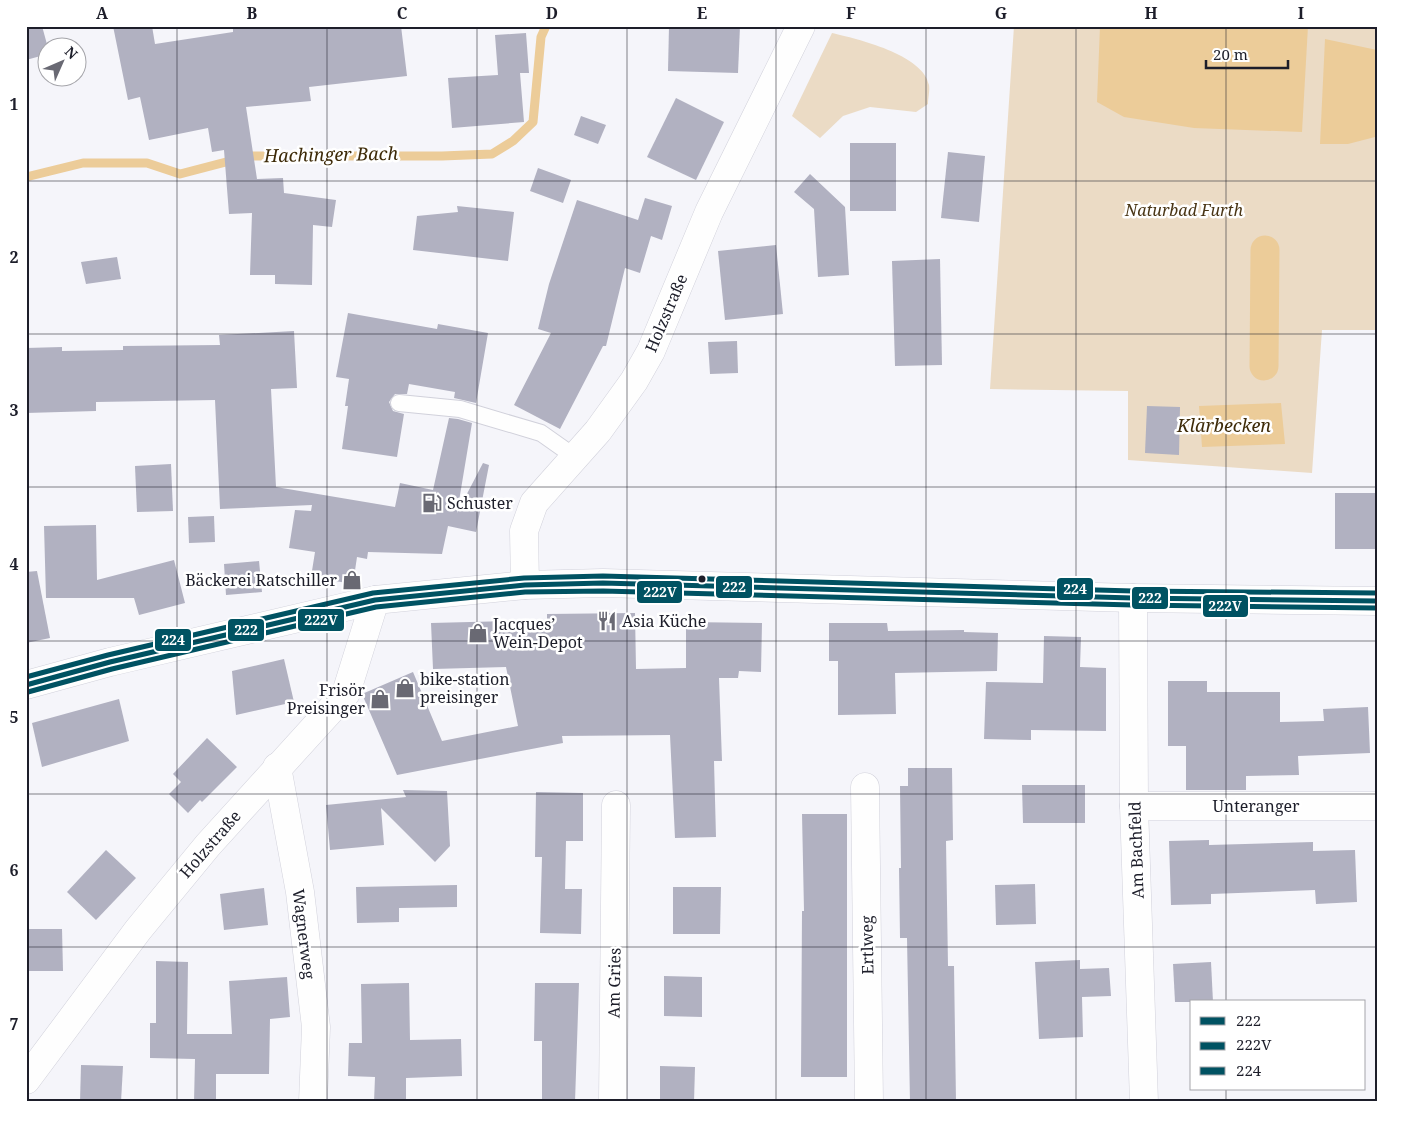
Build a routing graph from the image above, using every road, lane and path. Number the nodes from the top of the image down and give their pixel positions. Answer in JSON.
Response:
{"nodes":[{"id":1,"x":801,"y":26,"type":"edge"},
{"id":2,"x":399,"y":403,"type":"dead end"},
{"id":3,"x":575,"y":457,"type":"junction"},
{"id":4,"x":524,"y":585,"type":"junction"},
{"id":5,"x":1132,"y":598,"type":"junction"},
{"id":6,"x":375,"y":600,"type":"junction"},
{"id":7,"x":1377,"y":601,"type":"edge"},
{"id":8,"x":26,"y":685,"type":"edge"},
{"id":9,"x":277,"y":767,"type":"junction"},
{"id":10,"x":865,"y":787,"type":"dead end"},
{"id":11,"x":616,"y":805,"type":"dead end"},
{"id":12,"x":1134,"y":806,"type":"junction"},
{"id":13,"x":1377,"y":806,"type":"edge"},
{"id":14,"x":26,"y":1080,"type":"edge"},
{"id":15,"x":313,"y":1102,"type":"edge"},
{"id":16,"x":613,"y":1102,"type":"edge"},
{"id":17,"x":869,"y":1102,"type":"edge"},
{"id":18,"x":1144,"y":1102,"type":"edge"}],
"edges":[{"from":1,"to":3,"type":"street","name":"Holzstraße"},
{"from":2,"to":3,"type":"lane"},
{"from":3,"to":4,"type":"street","name":"Holzstraße"},
{"from":4,"to":5,"type":"street"},
{"from":4,"to":6,"type":"street"},
{"from":5,"to":7,"type":"street"},
{"from":5,"to":12,"type":"street","name":"Am Bachfeld"},
{"from":6,"to":8,"type":"street"},
{"from":6,"to":9,"type":"street","name":"Holzstraße"},
{"from":9,"to":14,"type":"street","name":"Holzstraße"},
{"from":9,"to":15,"type":"street","name":"Wagnerweg"},
{"from":10,"to":17,"type":"street","name":"Ertlweg"},
{"from":11,"to":16,"type":"street","name":"Am Gries"},
{"from":12,"to":13,"type":"street","name":"Unteranger"},
{"from":12,"to":18,"type":"street","name":"Am Bachfeld"}]}
